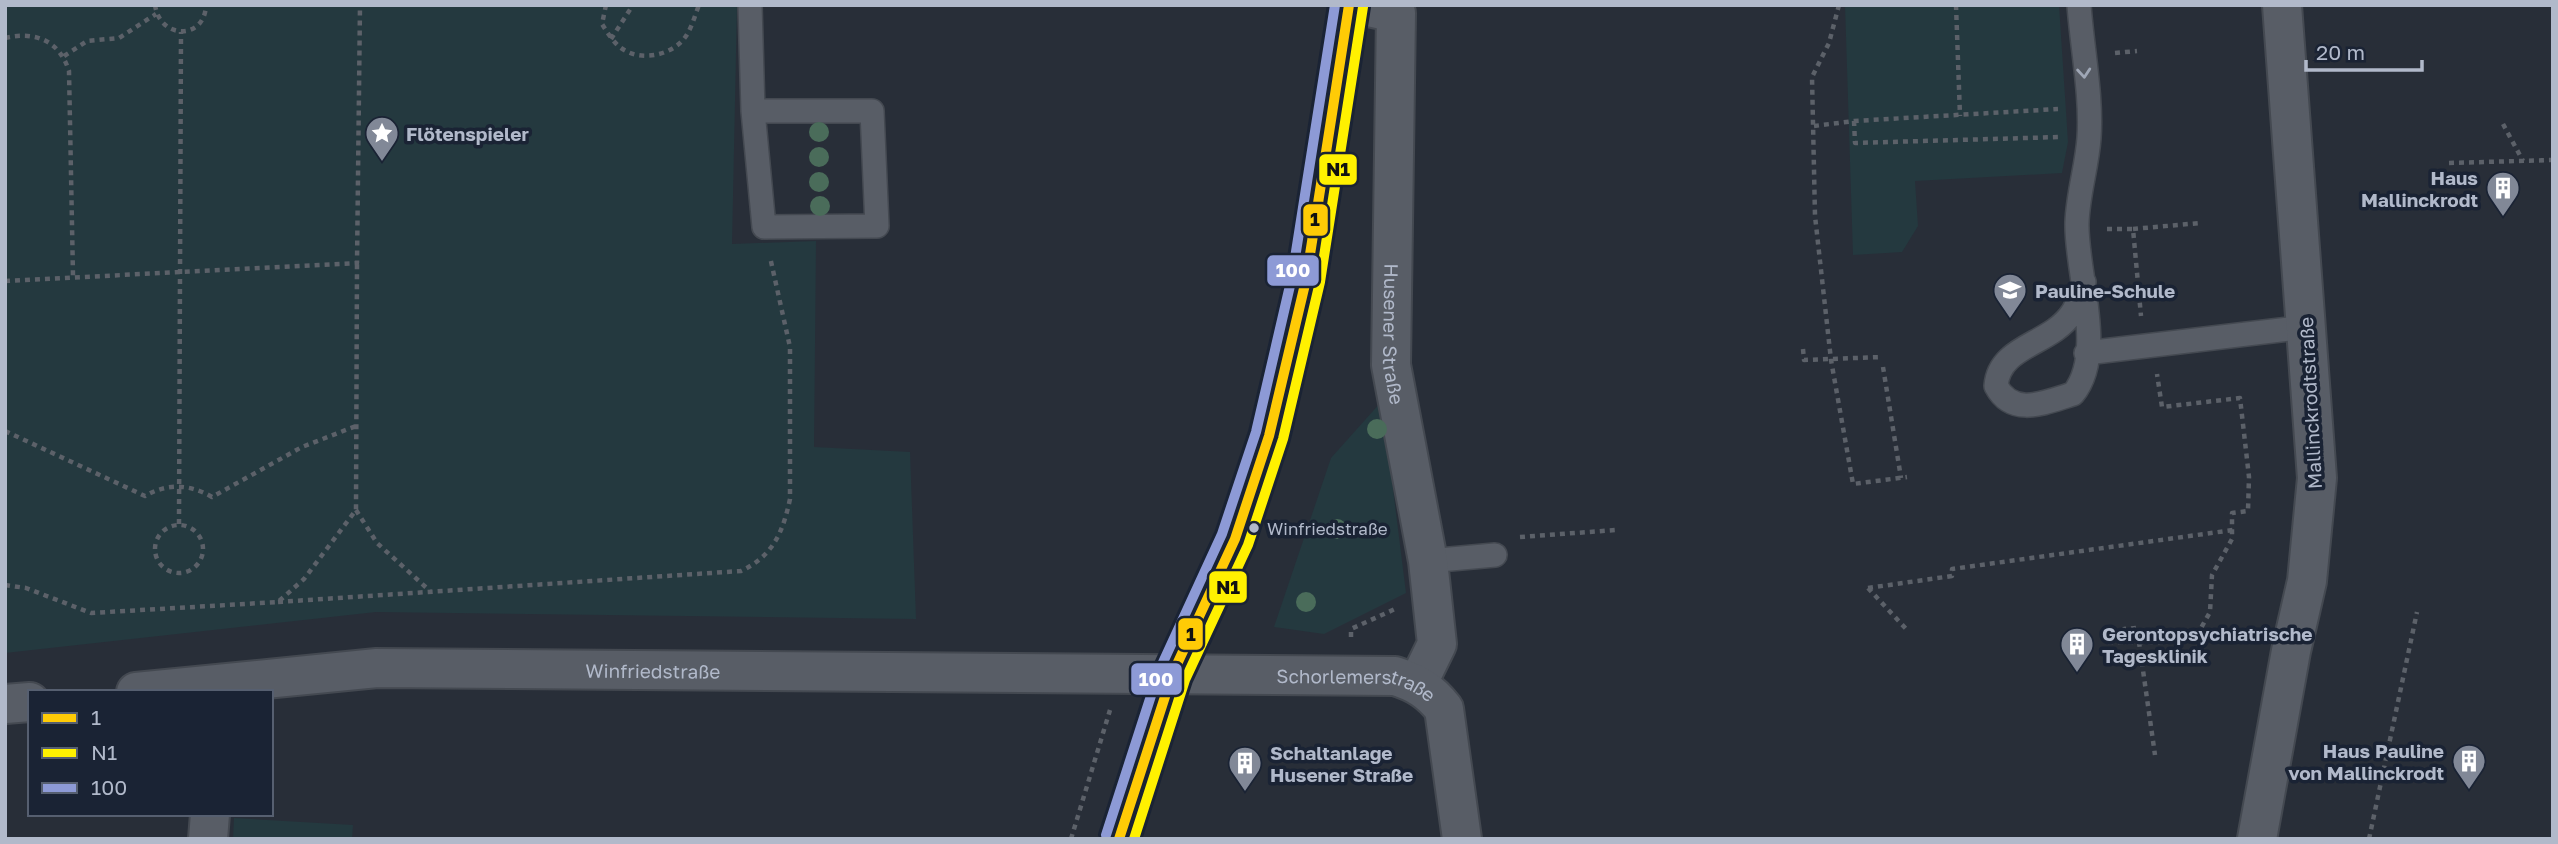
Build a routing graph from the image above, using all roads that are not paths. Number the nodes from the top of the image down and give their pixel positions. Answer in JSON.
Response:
{"nodes":[{"id":1,"x":750,"y":5,"type":"edge"},
{"id":2,"x":1349,"y":5,"type":"edge"},
{"id":3,"x":1359,"y":5,"type":"edge"},
{"id":4,"x":2079,"y":5,"type":"edge"},
{"id":5,"x":2282,"y":5,"type":"edge"},
{"id":6,"x":753,"y":111,"type":"junction"},
{"id":7,"x":2084,"y":282,"type":"junction"},
{"id":8,"x":2306,"y":327,"type":"junction"},
{"id":9,"x":2086,"y":353,"type":"junction"},
{"id":10,"x":1495,"y":555,"type":"dead end"},
{"id":11,"x":1429,"y":577,"type":"junction"},
{"id":12,"x":1157,"y":675,"type":"junction"},
{"id":13,"x":1418,"y":683,"type":"junction"},
{"id":14,"x":215,"y":688,"type":"edge"},
{"id":15,"x":176,"y":690,"type":"edge"},
{"id":16,"x":28,"y":702,"type":"edge"},
{"id":17,"x":5,"y":705,"type":"edge"},
{"id":18,"x":210,"y":816,"type":"edge"},
{"id":19,"x":208,"y":839,"type":"edge"},
{"id":20,"x":1119,"y":839,"type":"edge"},
{"id":21,"x":1462,"y":839,"type":"edge"},
{"id":22,"x":2257,"y":839,"type":"edge"}],
"edges":[{"from":1,"to":6,"type":"lane"},
{"from":2,"to":12,"type":"street"},
{"from":3,"to":11,"type":"street","name":"Husener Straße"},
{"from":4,"to":7,"type":"lane","one_way":true},
{"from":5,"to":8,"type":"street","name":"Mallinckrodtstraße"},
{"from":6,"to":6,"type":"lane"},
{"from":7,"to":9,"type":"lane"},
{"from":7,"to":9,"type":"lane"},
{"from":8,"to":9,"type":"lane"},
{"from":8,"to":22,"type":"street","name":"Mallinckrodtstraße"},
{"from":10,"to":11,"type":"lane"},
{"from":11,"to":13,"type":"street","name":"Husener Straße"},
{"from":12,"to":13,"type":"street","name":"Schorlemerstraße"},
{"from":12,"to":14,"type":"street","name":"Winfriedstraße"},
{"from":12,"to":20,"type":"street"},
{"from":13,"to":21,"type":"street","name":"Schorlemerstraße"},
{"from":14,"to":15,"type":"street","name":"Winfriedstraße"},
{"from":16,"to":17,"type":"street"},
{"from":18,"to":19,"type":"street"}]}
